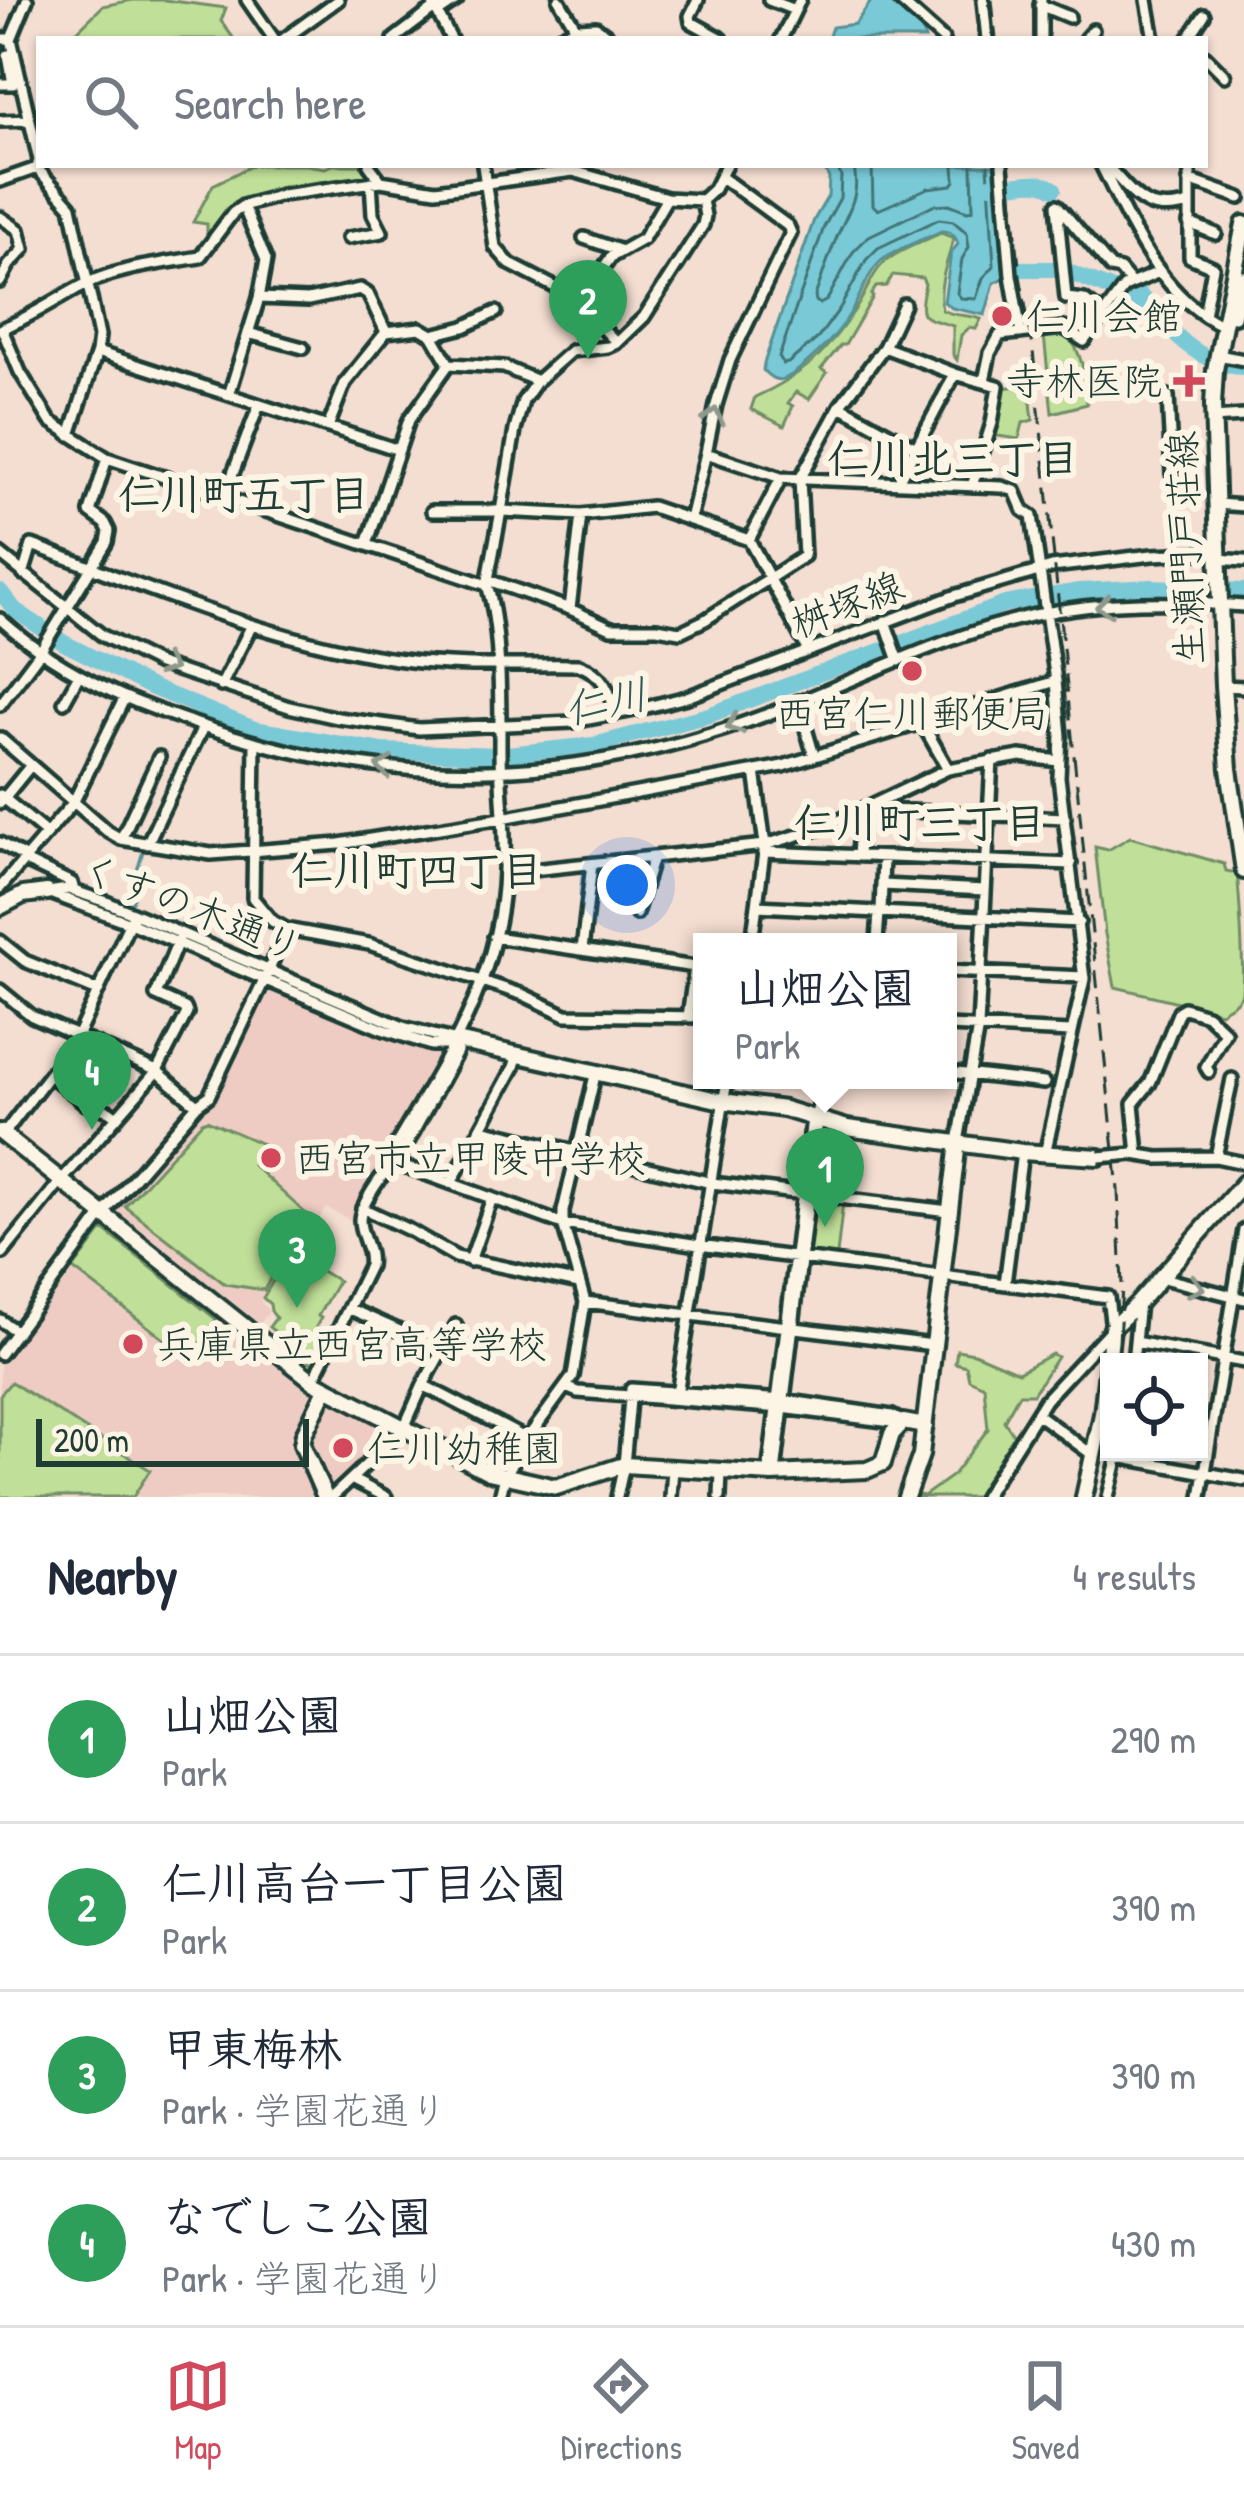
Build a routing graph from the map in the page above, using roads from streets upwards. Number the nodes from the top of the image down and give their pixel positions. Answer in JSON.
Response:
{"nodes":[{"id":1,"x":27,"y":0,"type":"edge"},
{"id":2,"x":247,"y":0,"type":"edge"},
{"id":3,"x":338,"y":0,"type":"edge"},
{"id":4,"x":457,"y":0,"type":"edge"},
{"id":5,"x":559,"y":0,"type":"edge"},
{"id":6,"x":698,"y":0,"type":"edge"},
{"id":7,"x":769,"y":0,"type":"edge"},
{"id":8,"x":899,"y":0,"type":"edge"},
{"id":9,"x":983,"y":0,"type":"edge"},
{"id":10,"x":1147,"y":0,"type":"edge"},
{"id":11,"x":1040,"y":2,"type":"edge"},
{"id":12,"x":798,"y":5,"type":"edge"},
{"id":13,"x":436,"y":6,"type":"edge"},
{"id":14,"x":1204,"y":15,"type":"dead end"},
{"id":15,"x":1070,"y":17,"type":"dead end"},
{"id":16,"x":576,"y":28,"type":"junction"},
{"id":17,"x":272,"y":36,"type":"edge"},
{"id":18,"x":288,"y":36,"type":"edge"},
{"id":19,"x":398,"y":36,"type":"edge"},
{"id":20,"x":450,"y":36,"type":"edge"},
{"id":21,"x":561,"y":36,"type":"edge"},
{"id":22,"x":608,"y":36,"type":"edge"},
{"id":23,"x":717,"y":36,"type":"edge"},
{"id":24,"x":782,"y":36,"type":"edge"},
{"id":25,"x":941,"y":36,"type":"edge"},
{"id":26,"x":987,"y":36,"type":"edge"},
{"id":27,"x":1041,"y":36,"type":"edge"},
{"id":28,"x":1153,"y":36,"type":"edge"},
{"id":29,"x":1191,"y":36,"type":"edge"},
{"id":30,"x":6,"y":39,"type":"edge"},
{"id":31,"x":1208,"y":59,"type":"edge"},
{"id":32,"x":1225,"y":76,"type":"dead end"},
{"id":33,"x":0,"y":84,"type":"edge"},
{"id":34,"x":0,"y":121,"type":"edge"},
{"id":35,"x":29,"y":121,"type":"junction"},
{"id":36,"x":36,"y":148,"type":"edge"},
{"id":37,"x":37,"y":168,"type":"joint"},
{"id":38,"x":370,"y":168,"type":"edge"},
{"id":39,"x":484,"y":168,"type":"edge"},
{"id":40,"x":576,"y":168,"type":"edge"},
{"id":41,"x":725,"y":168,"type":"edge"},
{"id":42,"x":1106,"y":168,"type":"edge"},
{"id":43,"x":1107,"y":168,"type":"edge"},
{"id":44,"x":1190,"y":168,"type":"edge"},
{"id":45,"x":548,"y":169,"type":"edge"},
{"id":46,"x":1002,"y":170,"type":"edge"},
{"id":47,"x":721,"y":177,"type":"junction"},
{"id":48,"x":1189,"y":180,"type":"junction"},
{"id":49,"x":0,"y":181,"type":"edge"},
{"id":50,"x":486,"y":181,"type":"junction"},
{"id":51,"x":376,"y":182,"type":"junction"},
{"id":52,"x":1240,"y":198,"type":"dead end"},
{"id":53,"x":667,"y":199,"type":"junction"},
{"id":54,"x":702,"y":200,"type":"junction"},
{"id":55,"x":1189,"y":203,"type":"junction"},
{"id":56,"x":243,"y":206,"type":"junction"},
{"id":57,"x":0,"y":217,"type":"edge"},
{"id":58,"x":1189,"y":223,"type":"junction"},
{"id":59,"x":1244,"y":224,"type":"edge"},
{"id":60,"x":1216,"y":234,"type":"dead end"},
{"id":61,"x":348,"y":238,"type":"dead end"},
{"id":62,"x":584,"y":238,"type":"dead end"},
{"id":63,"x":622,"y":251,"type":"junction"},
{"id":64,"x":1159,"y":272,"type":"junction"},
{"id":65,"x":1244,"y":276,"type":"edge"},
{"id":66,"x":0,"y":282,"type":"edge"},
{"id":67,"x":88,"y":283,"type":"junction"},
{"id":68,"x":1128,"y":285,"type":"junction"},
{"id":69,"x":259,"y":298,"type":"junction"},
{"id":70,"x":579,"y":303,"type":"junction"},
{"id":71,"x":904,"y":304,"type":"dead end"},
{"id":72,"x":496,"y":312,"type":"dead end"},
{"id":73,"x":1103,"y":314,"type":"junction"},
{"id":74,"x":1204,"y":315,"type":"junction"},
{"id":75,"x":1224,"y":320,"type":"junction"},
{"id":76,"x":1,"y":329,"type":"edge"},
{"id":77,"x":386,"y":332,"type":"junction"},
{"id":78,"x":248,"y":333,"type":"junction"},
{"id":79,"x":1021,"y":333,"type":"junction"},
{"id":80,"x":432,"y":335,"type":"junction"},
{"id":81,"x":617,"y":343,"type":"junction"},
{"id":82,"x":884,"y":347,"type":"junction"},
{"id":83,"x":303,"y":348,"type":"dead end"},
{"id":84,"x":98,"y":352,"type":"junction"},
{"id":85,"x":1244,"y":359,"type":"edge"},
{"id":86,"x":1217,"y":362,"type":"junction"},
{"id":87,"x":449,"y":364,"type":"junction"},
{"id":88,"x":955,"y":374,"type":"junction"},
{"id":89,"x":537,"y":381,"type":"junction"},
{"id":90,"x":984,"y":381,"type":"junction"},
{"id":91,"x":230,"y":395,"type":"junction"},
{"id":92,"x":1168,"y":396,"type":"dead end"},
{"id":93,"x":259,"y":405,"type":"junction"},
{"id":94,"x":840,"y":406,"type":"junction"},
{"id":95,"x":1244,"y":416,"type":"edge"},
{"id":96,"x":1213,"y":418,"type":"junction"},
{"id":97,"x":328,"y":427,"type":"junction"},
{"id":98,"x":70,"y":435,"type":"junction"},
{"id":99,"x":916,"y":448,"type":"junction"},
{"id":100,"x":399,"y":449,"type":"junction"},
{"id":101,"x":706,"y":453,"type":"junction"},
{"id":102,"x":107,"y":458,"type":"junction"},
{"id":103,"x":1172,"y":474,"type":"dead end"},
{"id":104,"x":781,"y":478,"type":"junction"},
{"id":105,"x":800,"y":479,"type":"junction"},
{"id":106,"x":898,"y":482,"type":"junction"},
{"id":107,"x":972,"y":486,"type":"junction"},
{"id":108,"x":224,"y":497,"type":"junction"},
{"id":109,"x":1216,"y":504,"type":"junction"},
{"id":110,"x":1244,"y":506,"type":"edge"},
{"id":111,"x":432,"y":511,"type":"dead end"},
{"id":112,"x":501,"y":511,"type":"junction"},
{"id":113,"x":581,"y":515,"type":"junction"},
{"id":114,"x":690,"y":519,"type":"junction"},
{"id":115,"x":749,"y":540,"type":"junction"},
{"id":116,"x":368,"y":544,"type":"junction"},
{"id":117,"x":0,"y":554,"type":"edge"},
{"id":118,"x":1218,"y":558,"type":"junction"},
{"id":119,"x":1244,"y":561,"type":"edge"},
{"id":120,"x":92,"y":567,"type":"junction"},
{"id":121,"x":1042,"y":571,"type":"junction"},
{"id":122,"x":23,"y":574,"type":"junction"},
{"id":123,"x":769,"y":579,"type":"junction"},
{"id":124,"x":487,"y":582,"type":"junction"},
{"id":125,"x":1220,"y":602,"type":"junction"},
{"id":126,"x":1244,"y":606,"type":"edge"},
{"id":127,"x":66,"y":609,"type":"junction"},
{"id":128,"x":570,"y":609,"type":"junction"},
{"id":129,"x":1048,"y":612,"type":"junction"},
{"id":130,"x":0,"y":619,"type":"edge"},
{"id":131,"x":885,"y":621,"type":"junction"},
{"id":132,"x":252,"y":625,"type":"junction"},
{"id":133,"x":808,"y":650,"type":"junction"},
{"id":134,"x":40,"y":652,"type":"junction"},
{"id":135,"x":899,"y":661,"type":"junction"},
{"id":136,"x":497,"y":664,"type":"junction"},
{"id":137,"x":79,"y":675,"type":"junction"},
{"id":138,"x":1056,"y":681,"type":"junction"},
{"id":139,"x":221,"y":686,"type":"junction"},
{"id":140,"x":1223,"y":686,"type":"junction"},
{"id":141,"x":1244,"y":687,"type":"edge"},
{"id":142,"x":124,"y":699,"type":"junction"},
{"id":143,"x":798,"y":701,"type":"junction"},
{"id":144,"x":64,"y":702,"type":"dead end"},
{"id":145,"x":0,"y":705,"type":"edge"},
{"id":146,"x":616,"y":714,"type":"junction"},
{"id":147,"x":922,"y":723,"type":"junction"},
{"id":148,"x":203,"y":727,"type":"junction"},
{"id":149,"x":500,"y":727,"type":"junction"},
{"id":150,"x":0,"y":738,"type":"edge"},
{"id":151,"x":255,"y":742,"type":"junction"},
{"id":152,"x":814,"y":756,"type":"junction"},
{"id":153,"x":160,"y":758,"type":"dead end"},
{"id":154,"x":992,"y":760,"type":"junction"},
{"id":155,"x":1059,"y":761,"type":"junction"},
{"id":156,"x":31,"y":765,"type":"junction"},
{"id":157,"x":949,"y":769,"type":"junction"},
{"id":158,"x":500,"y":771,"type":"junction"},
{"id":159,"x":755,"y":771,"type":"junction"},
{"id":160,"x":1234,"y":772,"type":"edge"},
{"id":161,"x":1,"y":799,"type":"edge"},
{"id":162,"x":73,"y":803,"type":"junction"},
{"id":163,"x":1242,"y":807,"type":"edge"},
{"id":164,"x":862,"y":810,"type":"junction"},
{"id":165,"x":990,"y":815,"type":"junction"},
{"id":166,"x":502,"y":818,"type":"junction"},
{"id":167,"x":1065,"y":818,"type":"junction"},
{"id":168,"x":46,"y":833,"type":"junction"},
{"id":169,"x":122,"y":839,"type":"junction"},
{"id":170,"x":0,"y":844,"type":"edge"},
{"id":171,"x":147,"y":844,"type":"junction"},
{"id":172,"x":764,"y":849,"type":"junction"},
{"id":173,"x":254,"y":851,"type":"junction"},
{"id":174,"x":859,"y":856,"type":"junction"},
{"id":175,"x":653,"y":857,"type":"junction"},
{"id":176,"x":883,"y":857,"type":"junction"},
{"id":177,"x":24,"y":859,"type":"junction"},
{"id":178,"x":987,"y":861,"type":"junction"},
{"id":179,"x":592,"y":863,"type":"junction"},
{"id":180,"x":1071,"y":864,"type":"junction"},
{"id":181,"x":1244,"y":869,"type":"edge"},
{"id":182,"x":504,"y":873,"type":"junction"},
{"id":183,"x":882,"y":885,"type":"junction"},
{"id":184,"x":0,"y":888,"type":"edge"},
{"id":185,"x":985,"y":890,"type":"junction"},
{"id":186,"x":74,"y":891,"type":"junction"},
{"id":187,"x":46,"y":892,"type":"junction"},
{"id":188,"x":757,"y":906,"type":"junction"},
{"id":189,"x":0,"y":907,"type":"edge"},
{"id":190,"x":880,"y":912,"type":"junction"},
{"id":191,"x":636,"y":914,"type":"dead end"},
{"id":192,"x":983,"y":917,"type":"junction"},
{"id":193,"x":132,"y":918,"type":"junction"},
{"id":194,"x":1079,"y":922,"type":"junction"},
{"id":195,"x":286,"y":929,"type":"junction"},
{"id":196,"x":753,"y":933,"type":"edge"},
{"id":197,"x":879,"y":933,"type":"edge"},
{"id":198,"x":494,"y":937,"type":"junction"},
{"id":199,"x":179,"y":939,"type":"junction"},
{"id":200,"x":0,"y":941,"type":"edge"},
{"id":201,"x":582,"y":950,"type":"junction"},
{"id":202,"x":693,"y":967,"type":"edge"},
{"id":203,"x":957,"y":972,"type":"edge"},
{"id":204,"x":980,"y":973,"type":"junction"},
{"id":205,"x":267,"y":975,"type":"junction"},
{"id":206,"x":1084,"y":977,"type":"junction"},
{"id":207,"x":693,"y":981,"type":"edge"},
{"id":208,"x":484,"y":982,"type":"junction"},
{"id":209,"x":0,"y":990,"type":"edge"},
{"id":210,"x":98,"y":991,"type":"junction"},
{"id":211,"x":688,"y":1017,"type":"junction"},
{"id":212,"x":693,"y":1017,"type":"edge"},
{"id":213,"x":957,"y":1026,"type":"edge"},
{"id":214,"x":978,"y":1027,"type":"junction"},
{"id":215,"x":1071,"y":1032,"type":"junction"},
{"id":216,"x":77,"y":1036,"type":"junction"},
{"id":217,"x":457,"y":1042,"type":"junction"},
{"id":218,"x":518,"y":1054,"type":"junction"},
{"id":219,"x":158,"y":1071,"type":"junction"},
{"id":220,"x":596,"y":1071,"type":"junction"},
{"id":221,"x":1209,"y":1072,"type":"dead end"},
{"id":222,"x":957,"y":1073,"type":"edge"},
{"id":223,"x":50,"y":1075,"type":"junction"},
{"id":224,"x":971,"y":1075,"type":"junction"},
{"id":225,"x":1232,"y":1079,"type":"dead end"},
{"id":226,"x":1045,"y":1084,"type":"dead end"},
{"id":227,"x":725,"y":1089,"type":"edge"},
{"id":228,"x":821,"y":1089,"type":"edge"},
{"id":229,"x":722,"y":1101,"type":"junction"},
{"id":230,"x":196,"y":1106,"type":"junction"},
{"id":231,"x":117,"y":1117,"type":"junction"},
{"id":232,"x":815,"y":1120,"type":"junction"},
{"id":233,"x":481,"y":1129,"type":"junction"},
{"id":234,"x":1,"y":1135,"type":"edge"},
{"id":235,"x":958,"y":1142,"type":"junction"},
{"id":236,"x":579,"y":1152,"type":"junction"},
{"id":237,"x":1022,"y":1152,"type":"junction"},
{"id":238,"x":1045,"y":1154,"type":"junction"},
{"id":239,"x":1135,"y":1154,"type":"junction"},
{"id":240,"x":1099,"y":1156,"type":"joint"},
{"id":241,"x":1216,"y":1157,"type":"junction"},
{"id":242,"x":392,"y":1162,"type":"junction"},
{"id":243,"x":1244,"y":1163,"type":"edge"},
{"id":244,"x":61,"y":1181,"type":"junction"},
{"id":245,"x":451,"y":1183,"type":"junction"},
{"id":246,"x":712,"y":1183,"type":"junction"},
{"id":247,"x":1244,"y":1183,"type":"edge"},
{"id":248,"x":806,"y":1193,"type":"junction"},
{"id":249,"x":492,"y":1198,"type":"junction"},
{"id":250,"x":362,"y":1208,"type":"junction"},
{"id":251,"x":949,"y":1211,"type":"junction"},
{"id":252,"x":103,"y":1214,"type":"junction"},
{"id":253,"x":563,"y":1224,"type":"junction"},
{"id":254,"x":1244,"y":1230,"type":"edge"},
{"id":255,"x":699,"y":1245,"type":"junction"},
{"id":256,"x":0,"y":1251,"type":"edge"},
{"id":257,"x":798,"y":1257,"type":"junction"},
{"id":258,"x":470,"y":1262,"type":"junction"},
{"id":259,"x":941,"y":1275,"type":"junction"},
{"id":260,"x":1159,"y":1277,"type":"junction"},
{"id":261,"x":579,"y":1283,"type":"junction"},
{"id":262,"x":1005,"y":1283,"type":"junction"},
{"id":263,"x":1239,"y":1297,"type":"edge"},
{"id":264,"x":585,"y":1302,"type":"junction"},
{"id":265,"x":1139,"y":1303,"type":"junction"},
{"id":266,"x":350,"y":1309,"type":"junction"},
{"id":267,"x":690,"y":1314,"type":"junction"},
{"id":268,"x":0,"y":1320,"type":"edge"},
{"id":269,"x":456,"y":1325,"type":"dead end"},
{"id":270,"x":789,"y":1327,"type":"junction"},
{"id":271,"x":1112,"y":1328,"type":"junction"},
{"id":272,"x":16,"y":1332,"type":"junction"},
{"id":273,"x":1135,"y":1342,"type":"junction"},
{"id":274,"x":933,"y":1345,"type":"junction"},
{"id":275,"x":442,"y":1349,"type":"junction"},
{"id":276,"x":1133,"y":1353,"type":"edge"},
{"id":277,"x":0,"y":1354,"type":"edge"},
{"id":278,"x":1223,"y":1357,"type":"junction"},
{"id":279,"x":1244,"y":1362,"type":"edge"},
{"id":280,"x":319,"y":1385,"type":"junction"},
{"id":281,"x":424,"y":1385,"type":"junction"},
{"id":282,"x":566,"y":1387,"type":"junction"},
{"id":283,"x":677,"y":1396,"type":"junction"},
{"id":284,"x":630,"y":1397,"type":"junction"},
{"id":285,"x":779,"y":1404,"type":"junction"},
{"id":286,"x":1037,"y":1414,"type":"junction"},
{"id":287,"x":1208,"y":1414,"type":"edge"},
{"id":288,"x":1214,"y":1415,"type":"junction"},
{"id":289,"x":903,"y":1423,"type":"junction"},
{"id":290,"x":925,"y":1426,"type":"junction"},
{"id":291,"x":403,"y":1430,"type":"junction"},
{"id":292,"x":527,"y":1438,"type":"junction"},
{"id":293,"x":1094,"y":1456,"type":"junction"},
{"id":294,"x":1117,"y":1461,"type":"edge"},
{"id":295,"x":1148,"y":1461,"type":"edge"},
{"id":296,"x":624,"y":1465,"type":"junction"},
{"id":297,"x":673,"y":1468,"type":"junction"},
{"id":298,"x":721,"y":1471,"type":"junction"},
{"id":299,"x":771,"y":1473,"type":"junction"},
{"id":300,"x":1205,"y":1473,"type":"junction"},
{"id":301,"x":505,"y":1476,"type":"junction"},
{"id":302,"x":353,"y":1480,"type":"junction"},
{"id":303,"x":1244,"y":1480,"type":"edge"},
{"id":304,"x":328,"y":1497,"type":"edge"},
{"id":305,"x":386,"y":1497,"type":"edge"},
{"id":306,"x":500,"y":1497,"type":"edge"},
{"id":307,"x":617,"y":1497,"type":"edge"},
{"id":308,"x":671,"y":1497,"type":"edge"},
{"id":309,"x":720,"y":1497,"type":"edge"},
{"id":310,"x":906,"y":1497,"type":"edge"},
{"id":311,"x":984,"y":1497,"type":"edge"},
{"id":312,"x":1084,"y":1497,"type":"edge"},
{"id":313,"x":1108,"y":1497,"type":"edge"},
{"id":314,"x":1201,"y":1497,"type":"edge"}],
"edges":[{"from":1,"to":30,"type":"street"},
{"from":2,"to":17,"type":"street"},
{"from":3,"to":18,"type":"street"},
{"from":4,"to":13,"type":"street"},
{"from":5,"to":16,"type":"street"},
{"from":6,"to":23,"type":"street"},
{"from":7,"to":12,"type":"street"},
{"from":8,"to":25,"type":"street"},
{"from":9,"to":26,"type":"street"},
{"from":10,"to":28,"type":"street"},
{"from":11,"to":15,"type":"street"},
{"from":11,"to":27,"type":"street"},
{"from":12,"to":24,"type":"street"},
{"from":13,"to":19,"type":"street"},
{"from":13,"to":20,"type":"street"},
{"from":14,"to":29,"type":"street"},
{"from":16,"to":21,"type":"street"},
{"from":16,"to":22,"type":"street"},
{"from":30,"to":33,"type":"street"},
{"from":30,"to":35,"type":"street"},
{"from":31,"to":32,"type":"street"},
{"from":34,"to":35,"type":"street"},
{"from":35,"to":36,"type":"street"},
{"from":37,"to":49,"type":"street"},
{"from":37,"to":67,"type":"street"},
{"from":38,"to":51,"type":"street"},
{"from":39,"to":50,"type":"street"},
{"from":40,"to":45,"type":"street"},
{"from":40,"to":53,"type":"street"},
{"from":41,"to":47,"type":"street"},
{"from":42,"to":64,"type":"street"},
{"from":43,"to":55,"type":"street"},
{"from":44,"to":48,"type":"street"},
{"from":45,"to":50,"type":"street"},
{"from":46,"to":79,"type":"street"},
{"from":47,"to":54,"type":"street"},
{"from":101,"to":47,"type":"street","one_way":true},
{"from":48,"to":52,"type":"street"},
{"from":48,"to":55,"type":"street"},
{"from":50,"to":51,"type":"street"},
{"from":50,"to":70,"type":"street"},
{"from":51,"to":56,"type":"street"},
{"from":51,"to":61,"type":"street"},
{"from":53,"to":54,"type":"street"},
{"from":53,"to":63,"type":"street"},
{"from":54,"to":81,"type":"street"},
{"from":55,"to":58,"type":"street"},
{"from":56,"to":67,"type":"street"},
{"from":56,"to":69,"type":"street"},
{"from":57,"to":66,"type":"street"},
{"from":58,"to":60,"type":"street"},
{"from":58,"to":74,"type":"street"},
{"from":59,"to":75,"type":"street","name":"生瀬門戸荘線"},
{"from":62,"to":63,"type":"street"},
{"from":63,"to":70,"type":"street"},
{"from":64,"to":68,"type":"street"},
{"from":64,"to":74,"type":"street"},
{"from":65,"to":75,"type":"street"},
{"from":67,"to":76,"type":"street"},
{"from":67,"to":84,"type":"street"},
{"from":68,"to":73,"type":"street"},
{"from":68,"to":73,"type":"street"},
{"from":69,"to":77,"type":"street"},
{"from":69,"to":78,"type":"street"},
{"from":70,"to":81,"type":"street"},
{"from":71,"to":82,"type":"street"},
{"from":72,"to":80,"type":"street"},
{"from":73,"to":79,"type":"street"},
{"from":74,"to":75,"type":"street"},
{"from":75,"to":86,"type":"street","name":"生瀬門戸荘線"},
{"from":76,"to":98,"type":"street"},
{"from":77,"to":80,"type":"street"},
{"from":77,"to":97,"type":"street"},
{"from":78,"to":83,"type":"street"},
{"from":78,"to":91,"type":"street"},
{"from":79,"to":90,"type":"street"},
{"from":80,"to":87,"type":"street"},
{"from":81,"to":89,"type":"street"},
{"from":82,"to":88,"type":"street"},
{"from":82,"to":94,"type":"street"},
{"from":84,"to":91,"type":"street"},
{"from":84,"to":98,"type":"street"},
{"from":85,"to":86,"type":"street"},
{"from":86,"to":96,"type":"street","name":"生瀬門戸荘線"},
{"from":87,"to":89,"type":"street"},
{"from":87,"to":100,"type":"street"},
{"from":88,"to":90,"type":"street"},
{"from":88,"to":99,"type":"street"},
{"from":89,"to":112,"type":"street"},
{"from":90,"to":107,"type":"street"},
{"from":91,"to":93,"type":"street"},
{"from":92,"to":103,"type":"street"},
{"from":93,"to":97,"type":"street"},
{"from":93,"to":108,"type":"street"},
{"from":94,"to":99,"type":"street"},
{"from":94,"to":105,"type":"street"},
{"from":95,"to":96,"type":"street"},
{"from":96,"to":109,"type":"street","name":"生瀬門戸荘線"},
{"from":97,"to":100,"type":"street"},
{"from":98,"to":102,"type":"street"},
{"from":99,"to":106,"type":"street"},
{"from":100,"to":116,"type":"street"},
{"from":101,"to":104,"type":"street"},
{"from":101,"to":114,"type":"street"},
{"from":102,"to":108,"type":"street"},
{"from":102,"to":120,"type":"street"},
{"from":104,"to":105,"type":"street"},
{"from":104,"to":115,"type":"street"},
{"from":105,"to":106,"type":"street"},
{"from":105,"to":123,"type":"street"},
{"from":106,"to":107,"type":"street"},
{"from":107,"to":121,"type":"street"},
{"from":108,"to":116,"type":"street"},
{"from":109,"to":110,"type":"street"},
{"from":109,"to":118,"type":"street","name":"生瀬門戸荘線"},
{"from":111,"to":112,"type":"street"},
{"from":112,"to":113,"type":"street"},
{"from":112,"to":124,"type":"street"},
{"from":113,"to":114,"type":"street"},
{"from":113,"to":128,"type":"street"},
{"from":114,"to":115,"type":"street"},
{"from":115,"to":123,"type":"street"},
{"from":116,"to":124,"type":"street"},
{"from":117,"to":122,"type":"street","name":"桝塚線"},
{"from":118,"to":119,"type":"street","name":"桝塚線"},
{"from":118,"to":121,"type":"street","name":"桝塚線"},
{"from":118,"to":125,"type":"street","name":"生瀬門戸荘線"},
{"from":120,"to":122,"type":"street"},
{"from":120,"to":127,"type":"street"},
{"from":120,"to":132,"type":"street"},
{"from":121,"to":129,"type":"street"},
{"from":121,"to":131,"type":"street","name":"桝塚線"},
{"from":122,"to":127,"type":"street","name":"桝塚線"},
{"from":123,"to":128,"type":"street"},
{"from":123,"to":133,"type":"street"},
{"from":124,"to":128,"type":"street"},
{"from":124,"to":136,"type":"street"},
{"from":125,"to":126,"type":"street"},
{"from":125,"to":129,"type":"street","one_way":true},
{"from":125,"to":140,"type":"street","name":"生瀬門戸荘線"},
{"from":127,"to":134,"type":"street"},
{"from":127,"to":139,"type":"street","name":"桝塚線","one_way":true},
{"from":129,"to":135,"type":"street"},
{"from":129,"to":138,"type":"street"},
{"from":130,"to":134,"type":"street"},
{"from":131,"to":133,"type":"street","name":"桝塚線"},
{"from":131,"to":135,"type":"street"},
{"from":132,"to":136,"type":"street"},
{"from":132,"to":139,"type":"street"},
{"from":133,"to":146,"type":"street","name":"桝塚線"},
{"from":134,"to":137,"type":"street"},
{"from":134,"to":145,"type":"street"},
{"from":135,"to":143,"type":"street"},
{"from":136,"to":146,"type":"street"},
{"from":136,"to":149,"type":"street"},
{"from":137,"to":142,"type":"street"},
{"from":137,"to":144,"type":"street"},
{"from":138,"to":147,"type":"street"},
{"from":138,"to":155,"type":"street"},
{"from":139,"to":149,"type":"street","name":"桝塚線"},
{"from":140,"to":141,"type":"street"},
{"from":140,"to":160,"type":"street","name":"生瀬門戸荘線"},
{"from":142,"to":148,"type":"street"},
{"from":142,"to":162,"type":"street"},
{"from":143,"to":152,"type":"street"},
{"from":143,"to":158,"type":"street","one_way":true},
{"from":146,"to":149,"type":"street","name":"桝塚線"},
{"from":147,"to":152,"type":"street"},
{"from":147,"to":157,"type":"street"},
{"from":148,"to":151,"type":"street"},
{"from":148,"to":171,"type":"street"},
{"from":149,"to":158,"type":"street"},
{"from":150,"to":156,"type":"street"},
{"from":158,"to":151,"type":"street","one_way":true},
{"from":151,"to":173,"type":"street"},
{"from":152,"to":159,"type":"street"},
{"from":153,"to":169,"type":"street"},
{"from":154,"to":155,"type":"street"},
{"from":154,"to":157,"type":"street"},
{"from":154,"to":165,"type":"street"},
{"from":155,"to":167,"type":"street"},
{"from":156,"to":161,"type":"street"},
{"from":156,"to":162,"type":"street"},
{"from":157,"to":164,"type":"street"},
{"from":158,"to":166,"type":"street"},
{"from":159,"to":166,"type":"street"},
{"from":159,"to":172,"type":"street"},
{"from":160,"to":163,"type":"street"},
{"from":161,"to":168,"type":"street"},
{"from":162,"to":168,"type":"street"},
{"from":162,"to":169,"type":"street"},
{"from":163,"to":181,"type":"street"},
{"from":164,"to":165,"type":"street"},
{"from":164,"to":172,"type":"street"},
{"from":164,"to":174,"type":"street"},
{"from":165,"to":167,"type":"street"},
{"from":165,"to":178,"type":"street"},
{"from":166,"to":173,"type":"street"},
{"from":166,"to":182,"type":"street"},
{"from":167,"to":180,"type":"street"},
{"from":168,"to":177,"type":"street"},
{"from":169,"to":171,"type":"street"},
{"from":170,"to":177,"type":"street"},
{"from":171,"to":173,"type":"street"},
{"from":172,"to":174,"type":"street"},
{"from":172,"to":175,"type":"street"},
{"from":172,"to":188,"type":"street"},
{"from":173,"to":195,"type":"street"},
{"from":174,"to":176,"type":"street"},
{"from":175,"to":179,"type":"street"},
{"from":175,"to":191,"type":"street"},
{"from":176,"to":178,"type":"street"},
{"from":176,"to":183,"type":"street"},
{"from":177,"to":184,"type":"street"},
{"from":177,"to":186,"type":"street"},
{"from":178,"to":180,"type":"street"},
{"from":178,"to":185,"type":"street"},
{"from":179,"to":182,"type":"street"},
{"from":179,"to":201,"type":"street"},
{"from":180,"to":194,"type":"street"},
{"from":182,"to":198,"type":"street"},
{"from":183,"to":185,"type":"street"},
{"from":183,"to":190,"type":"street"},
{"from":185,"to":192,"type":"street"},
{"from":186,"to":187,"type":"street","name":"くすの木通り"},
{"from":186,"to":193,"type":"street","name":"くすの木通り"},
{"from":187,"to":189,"type":"street"},
{"from":187,"to":193,"type":"street","name":"くすの木通り"},
{"from":188,"to":190,"type":"street"},
{"from":188,"to":196,"type":"street"},
{"from":190,"to":192,"type":"street"},
{"from":190,"to":197,"type":"street"},
{"from":192,"to":194,"type":"street"},
{"from":192,"to":204,"type":"street"},
{"from":193,"to":199,"type":"street","name":"くすの木通り"},
{"from":193,"to":210,"type":"street"},
{"from":194,"to":206,"type":"street"},
{"from":195,"to":205,"type":"street"},
{"from":195,"to":208,"type":"street"},
{"from":198,"to":201,"type":"street"},
{"from":198,"to":208,"type":"street"},
{"from":199,"to":205,"type":"street","name":"くすの木通り"},
{"from":199,"to":219,"type":"street"},
{"from":200,"to":210,"type":"street"},
{"from":201,"to":202,"type":"street"},
{"from":203,"to":204,"type":"street"},
{"from":204,"to":206,"type":"street"},
{"from":204,"to":214,"type":"street"},
{"from":205,"to":217,"type":"street","name":"くすの木通り"},
{"from":205,"to":230,"type":"street"},
{"from":206,"to":215,"type":"street"},
{"from":207,"to":211,"type":"street"},
{"from":208,"to":211,"type":"street"},
{"from":208,"to":217,"type":"street"},
{"from":209,"to":216,"type":"street"},
{"from":210,"to":216,"type":"street"},
{"from":211,"to":212,"type":"street"},
{"from":213,"to":214,"type":"street"},
{"from":214,"to":215,"type":"street"},
{"from":214,"to":224,"type":"street"},
{"from":215,"to":238,"type":"street"},
{"from":216,"to":219,"type":"street"},
{"from":216,"to":223,"type":"street"},
{"from":217,"to":218,"type":"street","name":"くすの木通り"},
{"from":217,"to":242,"type":"street"},
{"from":218,"to":220,"type":"street","name":"くすの木通り"},
{"from":218,"to":233,"type":"street"},
{"from":219,"to":230,"type":"street"},
{"from":219,"to":231,"type":"street"},
{"from":220,"to":229,"type":"street","name":"くすの木通り"},
{"from":220,"to":236,"type":"street"},
{"from":221,"to":239,"type":"street"},
{"from":222,"to":224,"type":"street"},
{"from":223,"to":231,"type":"street"},
{"from":223,"to":234,"type":"street"},
{"from":224,"to":226,"type":"street"},
{"from":224,"to":235,"type":"street"},
{"from":225,"to":241,"type":"street"},
{"from":227,"to":229,"type":"street"},
{"from":228,"to":232,"type":"street"},
{"from":229,"to":232,"type":"street","name":"くすの木通り"},
{"from":229,"to":246,"type":"street"},
{"from":230,"to":252,"type":"street"},
{"from":231,"to":244,"type":"street"},
{"from":232,"to":235,"type":"street","name":"くすの木通り"},
{"from":232,"to":248,"type":"street"},
{"from":233,"to":236,"type":"street"},
{"from":233,"to":245,"type":"street"},
{"from":234,"to":244,"type":"street"},
{"from":235,"to":237,"type":"street","name":"くすの木通り"},
{"from":235,"to":251,"type":"street"},
{"from":236,"to":246,"type":"street"},
{"from":236,"to":253,"type":"street"},
{"from":237,"to":238,"type":"street","name":"くすの木通り"},
{"from":237,"to":262,"type":"street"},
{"from":238,"to":240,"type":"street","name":"くすの木通り"},
{"from":239,"to":240,"type":"street","bridge":true},
{"from":239,"to":241,"type":"street"},
{"from":241,"to":243,"type":"street"},
{"from":242,"to":245,"type":"street"},
{"from":242,"to":250,"type":"street"},
{"from":244,"to":252,"type":"street"},
{"from":244,"to":256,"type":"street"},
{"from":245,"to":249,"type":"street"},
{"from":246,"to":248,"type":"street"},
{"from":246,"to":255,"type":"street"},
{"from":247,"to":260,"type":"street"},
{"from":248,"to":251,"type":"street"},
{"from":248,"to":257,"type":"street"},
{"from":249,"to":253,"type":"street"},
{"from":249,"to":258,"type":"street"},
{"from":250,"to":258,"type":"street"},
{"from":250,"to":266,"type":"street"},
{"from":251,"to":259,"type":"street"},
{"from":252,"to":272,"type":"street"},
{"from":252,"to":280,"type":"street"},
{"from":253,"to":255,"type":"street"},
{"from":253,"to":261,"type":"street"},
{"from":254,"to":263,"type":"street"},
{"from":255,"to":257,"type":"street"},
{"from":255,"to":267,"type":"street"},
{"from":257,"to":259,"type":"street"},
{"from":257,"to":270,"type":"street"},
{"from":258,"to":261,"type":"street"},
{"from":259,"to":262,"type":"street"},
{"from":259,"to":274,"type":"street"},
{"from":260,"to":263,"type":"street","one_way":true},
{"from":260,"to":265,"type":"street"},
{"from":261,"to":264,"type":"street"},
{"from":262,"to":271,"type":"street"},
{"from":263,"to":278,"type":"street"},
{"from":264,"to":267,"type":"street"},
{"from":264,"to":282,"type":"street"},
{"from":265,"to":271,"type":"street"},
{"from":265,"to":273,"type":"street"},
{"from":266,"to":275,"type":"street"},
{"from":266,"to":280,"type":"street"},
{"from":267,"to":270,"type":"street"},
{"from":267,"to":283,"type":"street"},
{"from":268,"to":272,"type":"street"},
{"from":269,"to":275,"type":"street"},
{"from":270,"to":274,"type":"street"},
{"from":270,"to":285,"type":"street"},
{"from":271,"to":286,"type":"street"},
{"from":271,"to":293,"type":"street"},
{"from":272,"to":277,"type":"street"},
{"from":273,"to":276,"type":"street"},
{"from":273,"to":278,"type":"street"},
{"from":274,"to":290,"type":"street"},
{"from":275,"to":281,"type":"street"},
{"from":278,"to":279,"type":"street"},
{"from":278,"to":288,"type":"street"},
{"from":280,"to":291,"type":"street"},
{"from":280,"to":304,"type":"street"},
{"from":281,"to":291,"type":"street"},
{"from":281,"to":292,"type":"street"},
{"from":282,"to":284,"type":"street"},
{"from":282,"to":292,"type":"street"},
{"from":283,"to":284,"type":"street"},
{"from":283,"to":285,"type":"street"},
{"from":284,"to":296,"type":"street"},
{"from":285,"to":289,"type":"street"},
{"from":285,"to":299,"type":"street"},
{"from":286,"to":293,"type":"street"},
{"from":286,"to":311,"type":"street"},
{"from":287,"to":288,"type":"street"},
{"from":288,"to":300,"type":"street"},
{"from":289,"to":290,"type":"street"},
{"from":289,"to":299,"type":"street"},
{"from":290,"to":310,"type":"street"},
{"from":291,"to":301,"type":"street"},
{"from":291,"to":302,"type":"street"},
{"from":292,"to":301,"type":"street"},
{"from":293,"to":312,"type":"street"},
{"from":294,"to":313,"type":"street"},
{"from":295,"to":300,"type":"street"},
{"from":296,"to":297,"type":"street"},
{"from":296,"to":301,"type":"street"},
{"from":296,"to":307,"type":"street"},
{"from":297,"to":298,"type":"street"},
{"from":297,"to":308,"type":"street"},
{"from":298,"to":299,"type":"street"},
{"from":298,"to":309,"type":"street"},
{"from":300,"to":303,"type":"street"},
{"from":300,"to":314,"type":"street"},
{"from":301,"to":306,"type":"street"},
{"from":302,"to":304,"type":"street"},
{"from":302,"to":305,"type":"street"}]}
